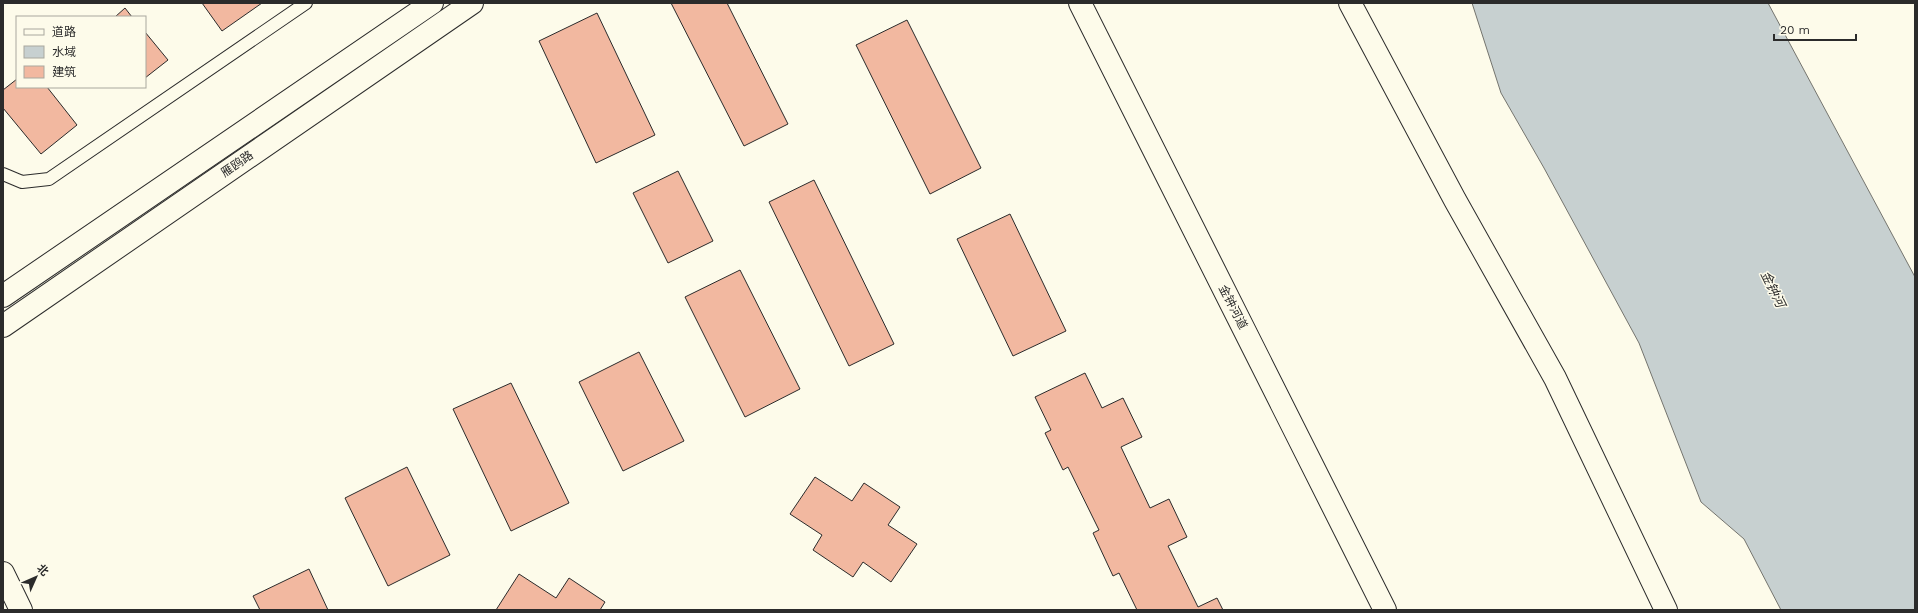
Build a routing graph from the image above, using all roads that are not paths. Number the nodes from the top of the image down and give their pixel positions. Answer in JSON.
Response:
{"nodes":[{"id":1,"x":306,"y":3,"type":"edge"},
{"id":2,"x":432,"y":3,"type":"edge"},
{"id":3,"x":472,"y":3,"type":"edge"},
{"id":4,"x":1080,"y":3,"type":"edge"},
{"id":5,"x":1350,"y":3,"type":"edge"},
{"id":6,"x":3,"y":174,"type":"edge"},
{"id":7,"x":3,"y":296,"type":"edge"},
{"id":8,"x":3,"y":326,"type":"edge"},
{"id":9,"x":3,"y":574,"type":"edge"},
{"id":10,"x":21,"y":610,"type":"edge"},
{"id":11,"x":1385,"y":610,"type":"edge"},
{"id":12,"x":1666,"y":610,"type":"edge"}],
"edges":[{"from":1,"to":6,"type":"lane"},
{"from":2,"to":7,"type":"street","name":"雁鸥路"},
{"from":3,"to":8,"type":"street","name":"雁鸥路"},
{"from":4,"to":11,"type":"street","name":"金钟河道"},
{"from":5,"to":12,"type":"street"},
{"from":9,"to":10,"type":"street"}]}
